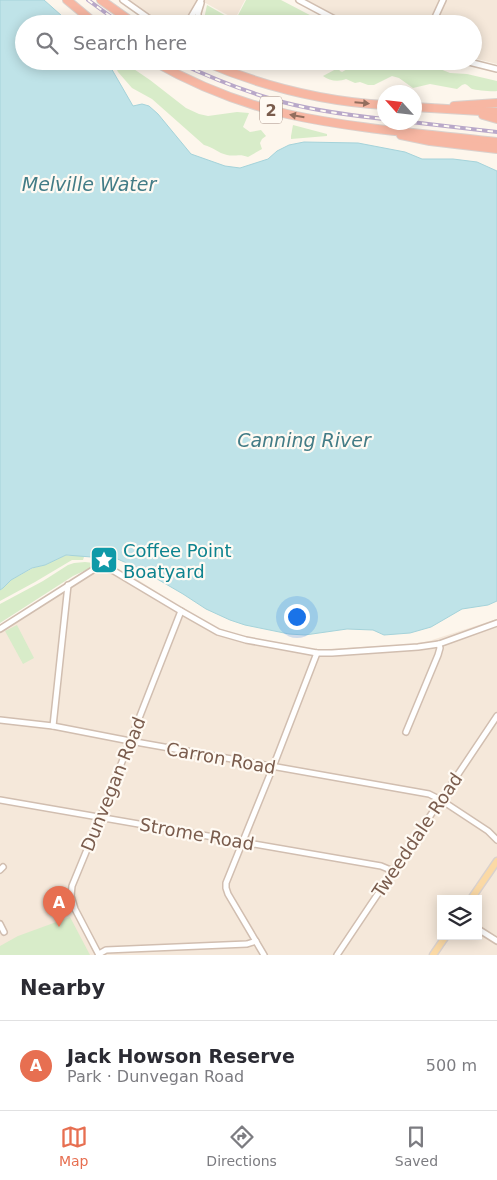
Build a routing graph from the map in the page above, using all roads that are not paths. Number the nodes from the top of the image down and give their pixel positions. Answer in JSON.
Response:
{"nodes":[{"id":1,"x":67,"y":0,"type":"edge"},
{"id":2,"x":101,"y":0,"type":"edge"},
{"id":3,"x":123,"y":0,"type":"edge"},
{"id":4,"x":202,"y":0,"type":"edge"},
{"id":5,"x":299,"y":0,"type":"edge"},
{"id":6,"x":444,"y":0,"type":"edge"},
{"id":7,"x":85,"y":15,"type":"edge"},
{"id":8,"x":122,"y":15,"type":"edge"},
{"id":9,"x":144,"y":15,"type":"edge"},
{"id":10,"x":193,"y":15,"type":"edge"},
{"id":11,"x":198,"y":15,"type":"edge"},
{"id":12,"x":327,"y":15,"type":"edge"},
{"id":13,"x":436,"y":15,"type":"edge"},
{"id":14,"x":482,"y":65,"type":"edge"},
{"id":15,"x":497,"y":69,"type":"edge"},
{"id":16,"x":171,"y":70,"type":"edge"},
{"id":17,"x":226,"y":70,"type":"edge"},
{"id":18,"x":497,"y":103,"type":"edge"},
{"id":19,"x":377,"y":105,"type":"edge"},
{"id":20,"x":422,"y":108,"type":"edge"},
{"id":21,"x":422,"y":108,"type":"edge"},
{"id":22,"x":469,"y":111,"type":"junction"},
{"id":23,"x":497,"y":112,"type":"edge"},
{"id":24,"x":497,"y":119,"type":"edge"},
{"id":25,"x":345,"y":124,"type":"junction"},
{"id":26,"x":497,"y":142,"type":"edge"},
{"id":27,"x":497,"y":149,"type":"edge"},
{"id":28,"x":68,"y":585,"type":"junction"},
{"id":29,"x":181,"y":611,"type":"junction"},
{"id":30,"x":497,"y":623,"type":"edge"},
{"id":31,"x":0,"y":629,"type":"edge"},
{"id":32,"x":440,"y":644,"type":"junction"},
{"id":33,"x":317,"y":653,"type":"junction"},
{"id":34,"x":497,"y":716,"type":"edge"},
{"id":35,"x":0,"y":720,"type":"edge"},
{"id":36,"x":53,"y":726,"type":"junction"},
{"id":37,"x":406,"y":732,"type":"dead end"},
{"id":38,"x":130,"y":741,"type":"junction"},
{"id":39,"x":274,"y":767,"type":"junction"},
{"id":40,"x":0,"y":800,"type":"edge"},
{"id":41,"x":441,"y":800,"type":"junction"},
{"id":42,"x":100,"y":818,"type":"junction"},
{"id":43,"x":494,"y":834,"type":"edge"},
{"id":44,"x":497,"y":840,"type":"edge"},
{"id":45,"x":243,"y":842,"type":"junction"},
{"id":46,"x":497,"y":860,"type":"edge"},
{"id":47,"x":393,"y":871,"type":"junction"},
{"id":48,"x":474,"y":895,"type":"edge"},
{"id":49,"x":0,"y":924,"type":"edge"},
{"id":50,"x":4,"y":932,"type":"dead end"},
{"id":51,"x":482,"y":932,"type":"edge"},
{"id":52,"x":443,"y":940,"type":"edge"},
{"id":53,"x":256,"y":941,"type":"junction"},
{"id":54,"x":497,"y":941,"type":"edge"},
{"id":55,"x":99,"y":954,"type":"edge"},
{"id":56,"x":264,"y":955,"type":"edge"},
{"id":57,"x":338,"y":955,"type":"edge"},
{"id":58,"x":433,"y":955,"type":"edge"}],
"edges":[{"from":1,"to":7,"type":"highway"},
{"from":2,"to":8,"type":"highway"},
{"from":3,"to":9,"type":"street"},
{"from":4,"to":10,"type":"street"},
{"from":4,"to":11,"type":"street"},
{"from":5,"to":12,"type":"street"},
{"from":6,"to":13,"type":"street"},
{"from":14,"to":15,"type":"street"},
{"from":25,"to":16,"type":"highway","number":"2","one_way":true},
{"from":17,"to":19,"type":"highway","number":"2","one_way":true},
{"from":18,"to":20,"type":"highway"},
{"from":21,"to":22,"type":"highway"},
{"from":22,"to":23,"type":"highway"},
{"from":22,"to":24,"type":"highway"},
{"from":25,"to":26,"type":"highway","number":"2"},
{"from":25,"to":27,"type":"highway"},
{"from":28,"to":29,"type":"street"},
{"from":28,"to":31,"type":"street"},
{"from":28,"to":36,"type":"street"},
{"from":29,"to":33,"type":"street"},
{"from":29,"to":38,"type":"street","name":"Dunvegan Road"},
{"from":30,"to":32,"type":"street"},
{"from":32,"to":33,"type":"street"},
{"from":32,"to":37,"type":"street"},
{"from":33,"to":39,"type":"street"},
{"from":34,"to":41,"type":"street","name":"Tweeddale Road"},
{"from":35,"to":36,"type":"street","name":"Carron Road"},
{"from":36,"to":38,"type":"street","name":"Carron Road"},
{"from":38,"to":39,"type":"street","name":"Carron Road"},
{"from":38,"to":42,"type":"street","name":"Dunvegan Road"},
{"from":39,"to":41,"type":"street","name":"Carron Road"},
{"from":39,"to":45,"type":"street"},
{"from":40,"to":42,"type":"street","name":"Strome Road"},
{"from":41,"to":43,"type":"street","name":"Carron Road"},
{"from":41,"to":47,"type":"street","name":"Tweeddale Road"},
{"from":42,"to":45,"type":"street","name":"Strome Road"},
{"from":42,"to":55,"type":"street","name":"Dunvegan Road"},
{"from":43,"to":44,"type":"street","name":"Carron Road"},
{"from":45,"to":47,"type":"street","name":"Strome Road"},
{"from":45,"to":53,"type":"street"},
{"from":46,"to":48,"type":"main road"},
{"from":47,"to":57,"type":"street","name":"Tweeddale Road"},
{"from":49,"to":50,"type":"street"},
{"from":51,"to":54,"type":"street"},
{"from":52,"to":58,"type":"main road"},
{"from":53,"to":55,"type":"street"},
{"from":53,"to":56,"type":"street"}]}
